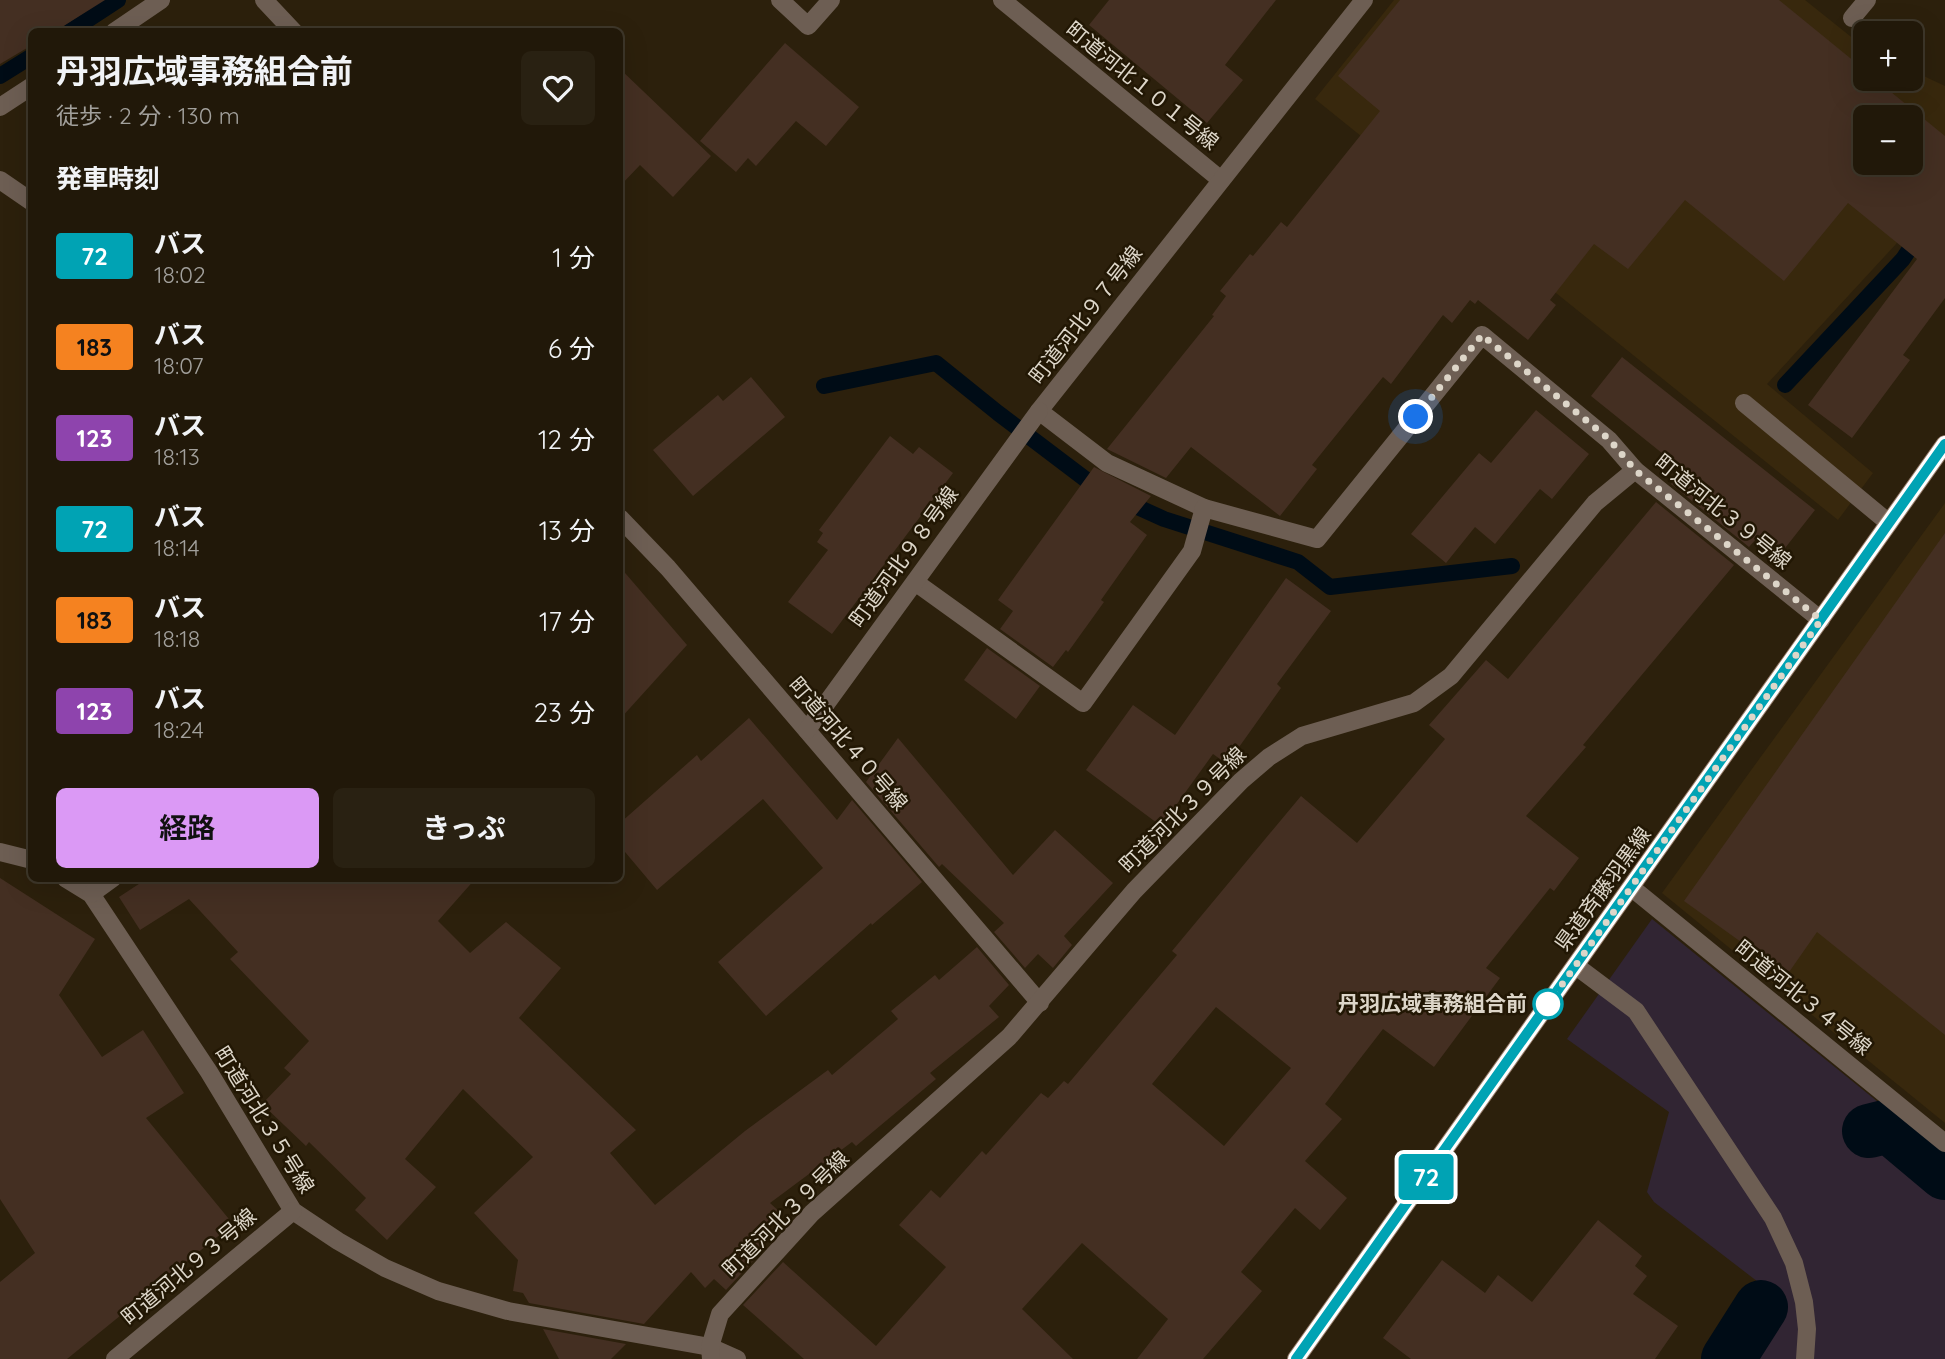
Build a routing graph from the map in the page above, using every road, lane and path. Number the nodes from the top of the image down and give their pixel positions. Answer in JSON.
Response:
{"nodes":[{"id":1,"x":161,"y":0,"type":"edge"},
{"id":2,"x":264,"y":0,"type":"edge"},
{"id":3,"x":780,"y":0,"type":"edge"},
{"id":4,"x":831,"y":0,"type":"edge"},
{"id":5,"x":1002,"y":0,"type":"edge"},
{"id":6,"x":1364,"y":0,"type":"edge"},
{"id":7,"x":1867,"y":0,"type":"edge"},
{"id":8,"x":1852,"y":18,"type":"dead end"},
{"id":9,"x":120,"y":28,"type":"edge"},
{"id":10,"x":290,"y":28,"type":"edge"},
{"id":11,"x":28,"y":89,"type":"edge"},
{"id":12,"x":0,"y":107,"type":"edge"},
{"id":13,"x":0,"y":180,"type":"edge"},
{"id":14,"x":1221,"y":180,"type":"junction"},
{"id":15,"x":28,"y":199,"type":"edge"},
{"id":16,"x":1744,"y":403,"type":"dead end"},
{"id":17,"x":1039,"y":411,"type":"junction"},
{"id":18,"x":1945,"y":444,"type":"edge"},
{"id":19,"x":1635,"y":470,"type":"junction"},
{"id":20,"x":1204,"y":508,"type":"junction"},
{"id":21,"x":623,"y":521,"type":"edge"},
{"id":22,"x":1889,"y":523,"type":"junction"},
{"id":23,"x":915,"y":582,"type":"junction"},
{"id":24,"x":1821,"y":620,"type":"junction"},
{"id":25,"x":807,"y":730,"type":"junction"},
{"id":26,"x":0,"y":852,"type":"edge"},
{"id":27,"x":28,"y":859,"type":"edge"},
{"id":28,"x":72,"y":882,"type":"edge"},
{"id":29,"x":108,"y":882,"type":"edge"},
{"id":30,"x":1632,"y":888,"type":"junction"},
{"id":31,"x":92,"y":894,"type":"junction"},
{"id":32,"x":1576,"y":966,"type":"junction"},
{"id":33,"x":1040,"y":1003,"type":"junction"},
{"id":34,"x":1945,"y":1143,"type":"edge"},
{"id":35,"x":293,"y":1211,"type":"junction"},
{"id":36,"x":711,"y":1353,"type":"edge"},
{"id":37,"x":115,"y":1359,"type":"edge"},
{"id":38,"x":737,"y":1359,"type":"edge"},
{"id":39,"x":1296,"y":1359,"type":"edge"},
{"id":40,"x":1805,"y":1359,"type":"edge"}],
"edges":[{"from":1,"to":9,"type":"street"},
{"from":2,"to":10,"type":"street"},
{"from":3,"to":4,"type":"street"},
{"from":5,"to":14,"type":"street","name":"町道河北１０１号線"},
{"from":6,"to":14,"type":"street","name":"町道河北９７号線"},
{"from":7,"to":8,"type":"street"},
{"from":11,"to":12,"type":"street"},
{"from":13,"to":15,"type":"street"},
{"from":14,"to":17,"type":"street","name":"町道河北９７号線"},
{"from":16,"to":22,"type":"street"},
{"from":17,"to":20,"type":"street","name":"町道河北９７号線"},
{"from":17,"to":23,"type":"street","name":"町道河北９８号線"},
{"from":18,"to":22,"type":"main road","name":"県道斉藤羽黒線"},
{"from":19,"to":20,"type":"street","name":"町道河北９７号線"},
{"from":19,"to":24,"type":"street","name":"町道河北３９号線"},
{"from":19,"to":33,"type":"street","name":"町道河北３９号線"},
{"from":20,"to":23,"type":"street"},
{"from":21,"to":25,"type":"street","name":"町道河北４０号線"},
{"from":22,"to":24,"type":"main road","name":"県道斉藤羽黒線"},
{"from":23,"to":25,"type":"street","name":"町道河北９８号線"},
{"from":24,"to":30,"type":"main road","name":"県道斉藤羽黒線"},
{"from":25,"to":33,"type":"street","name":"町道河北４０号線"},
{"from":26,"to":27,"type":"street"},
{"from":28,"to":31,"type":"street","name":"町道河北３５号線"},
{"from":29,"to":31,"type":"street"},
{"from":30,"to":32,"type":"main road","name":"県道斉藤羽黒線"},
{"from":30,"to":34,"type":"street","name":"町道河北３４号線"},
{"from":31,"to":35,"type":"street","name":"町道河北３５号線"},
{"from":32,"to":39,"type":"main road","name":"県道斉藤羽黒線"},
{"from":32,"to":40,"type":"street"},
{"from":33,"to":36,"type":"street","name":"町道河北３９号線"},
{"from":35,"to":36,"type":"street","name":"町道河北３５号線"},
{"from":35,"to":37,"type":"street","name":"町道河北９３号線"},
{"from":36,"to":38,"type":"street","name":"町道河北３５号線"}]}
